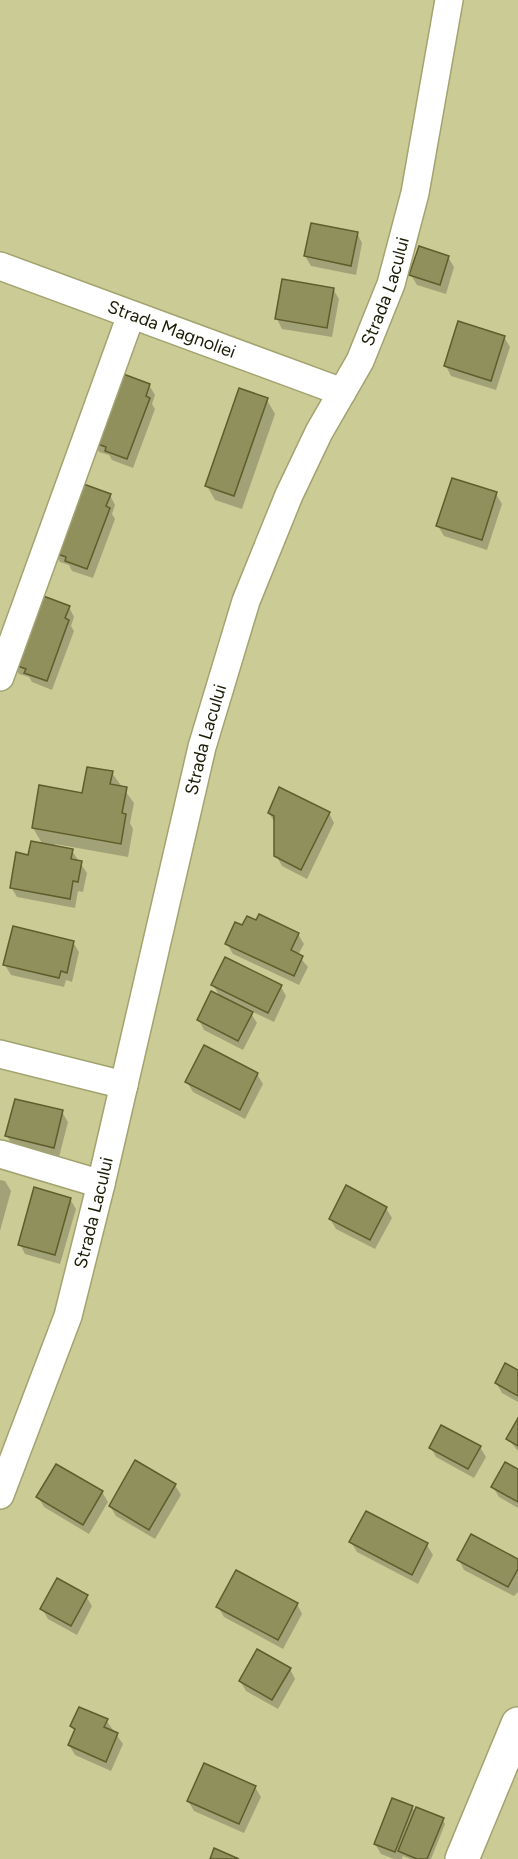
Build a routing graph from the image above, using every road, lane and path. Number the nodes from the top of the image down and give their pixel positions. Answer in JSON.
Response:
{"nodes":[{"id":1,"x":449,"y":0,"type":"edge"},
{"id":2,"x":0,"y":266,"type":"edge"},
{"id":3,"x":131,"y":315,"type":"junction"},
{"id":4,"x":342,"y":392,"type":"junction"},
{"id":5,"x":0,"y":678,"type":"edge"},
{"id":6,"x":0,"y":1054,"type":"edge"},
{"id":7,"x":124,"y":1085,"type":"junction"},
{"id":8,"x":0,"y":1154,"type":"edge"},
{"id":9,"x":101,"y":1184,"type":"junction"},
{"id":10,"x":0,"y":1495,"type":"edge"},
{"id":11,"x":518,"y":1724,"type":"edge"},
{"id":12,"x":462,"y":1859,"type":"edge"}],
"edges":[{"from":1,"to":4,"type":"street","name":"Strada Lacului"},
{"from":2,"to":3,"type":"street","name":"Strada Magnoliei"},
{"from":3,"to":4,"type":"street","name":"Strada Magnoliei"},
{"from":3,"to":5,"type":"street"},
{"from":4,"to":7,"type":"street","name":"Strada Lacului"},
{"from":6,"to":7,"type":"street"},
{"from":7,"to":9,"type":"street","name":"Strada Lacului"},
{"from":8,"to":9,"type":"street"},
{"from":9,"to":10,"type":"street","name":"Strada Lacului"},
{"from":11,"to":12,"type":"main road"}]}
